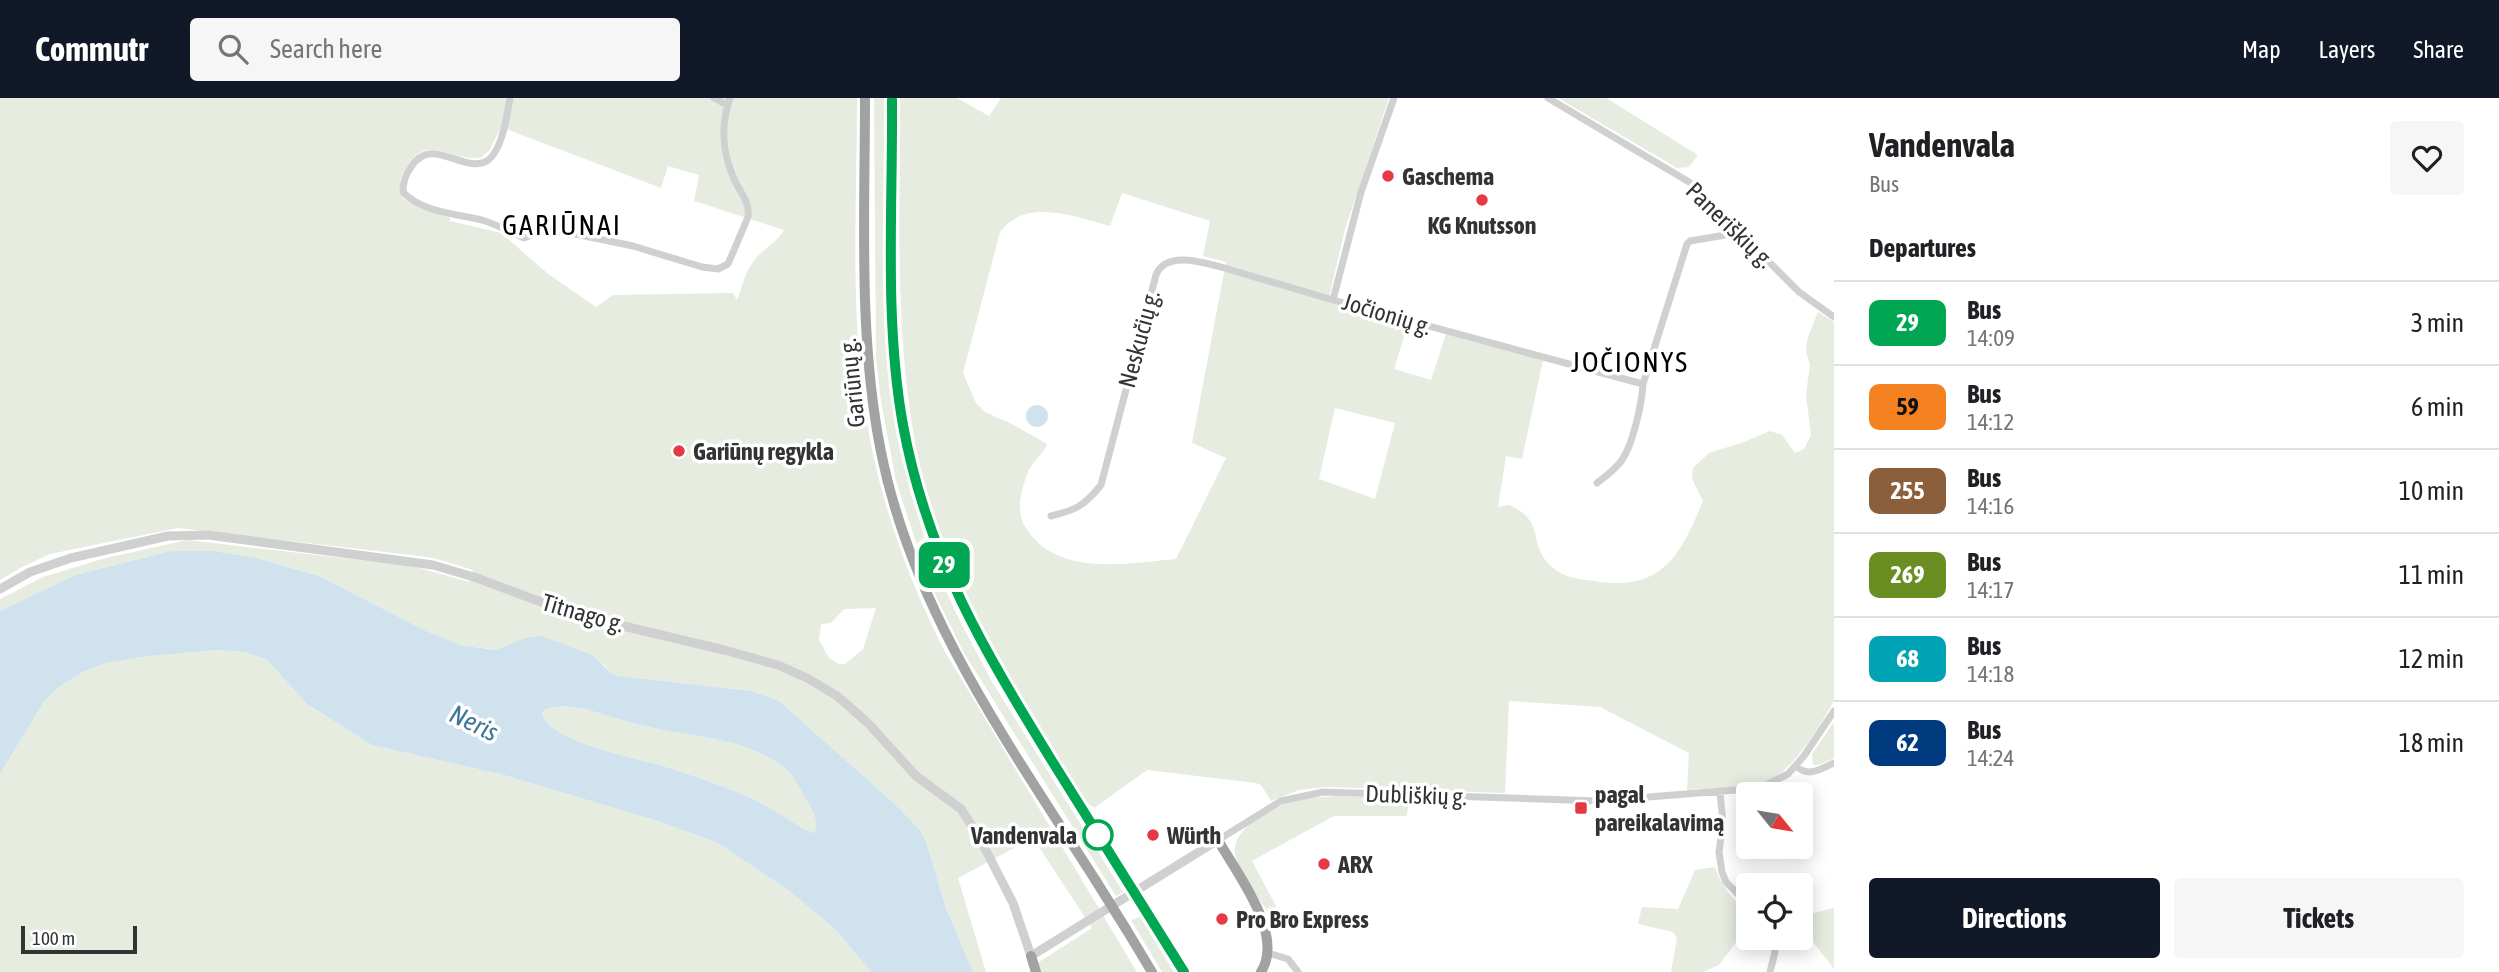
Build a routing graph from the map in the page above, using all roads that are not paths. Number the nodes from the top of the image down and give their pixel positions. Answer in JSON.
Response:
{"nodes":[{"id":1,"x":510,"y":98,"type":"edge"},
{"id":2,"x":714,"y":98,"type":"edge"},
{"id":3,"x":865,"y":98,"type":"edge"},
{"id":4,"x":892,"y":98,"type":"edge"},
{"id":5,"x":1394,"y":98,"type":"edge"},
{"id":6,"x":1548,"y":98,"type":"edge"},
{"id":7,"x":729,"y":102,"type":"edge"},
{"id":8,"x":1735,"y":229,"type":"junction"},
{"id":9,"x":1333,"y":300,"type":"junction"},
{"id":10,"x":1834,"y":317,"type":"edge"},
{"id":11,"x":1643,"y":384,"type":"junction"},
{"id":12,"x":1597,"y":483,"type":"dead end"},
{"id":13,"x":1051,"y":516,"type":"dead end"},
{"id":14,"x":0,"y":589,"type":"edge"},
{"id":15,"x":1834,"y":711,"type":"edge"},
{"id":16,"x":1834,"y":763,"type":"edge"},
{"id":17,"x":1796,"y":766,"type":"junction"},
{"id":18,"x":1720,"y":793,"type":"junction"},
{"id":19,"x":1218,"y":840,"type":"junction"},
{"id":20,"x":1736,"y":891,"type":"edge"},
{"id":21,"x":1775,"y":950,"type":"edge"},
{"id":22,"x":1268,"y":953,"type":"junction"},
{"id":23,"x":1031,"y":956,"type":"junction"},
{"id":24,"x":1036,"y":972,"type":"edge"},
{"id":25,"x":1152,"y":972,"type":"edge"},
{"id":26,"x":1184,"y":972,"type":"edge"},
{"id":27,"x":1261,"y":972,"type":"edge"},
{"id":28,"x":1298,"y":972,"type":"edge"},
{"id":29,"x":1770,"y":972,"type":"edge"}],
"edges":[{"from":1,"to":7,"type":"street"},
{"from":2,"to":7,"type":"street"},
{"from":3,"to":25,"type":"highway","name":"Gariūnų g.","bridge":true},
{"from":4,"to":26,"type":"highway","name":"Gariūnų g.","bridge":true},
{"from":5,"to":9,"type":"street","name":"Jočionių g."},
{"from":6,"to":8,"type":"street","name":"Paneriškių g."},
{"from":8,"to":10,"type":"street","name":"Paneriškių g."},
{"from":8,"to":11,"type":"street"},
{"from":9,"to":11,"type":"street","name":"Jočionių g."},
{"from":9,"to":13,"type":"street","name":"Neskučių g."},
{"from":11,"to":12,"type":"street"},
{"from":14,"to":23,"type":"street","name":"Titnago g."},
{"from":15,"to":17,"type":"street"},
{"from":16,"to":17,"type":"street"},
{"from":17,"to":18,"type":"street","name":"Dubliškių g."},
{"from":18,"to":19,"type":"street","name":"Dubliškių g."},
{"from":18,"to":20,"type":"street"},
{"from":19,"to":22,"type":"highway"},
{"from":19,"to":23,"type":"street","name":"Dubliškių g."},
{"from":21,"to":29,"type":"street"},
{"from":22,"to":27,"type":"highway"},
{"from":22,"to":28,"type":"street"},
{"from":23,"to":24,"type":"highway"}]}
